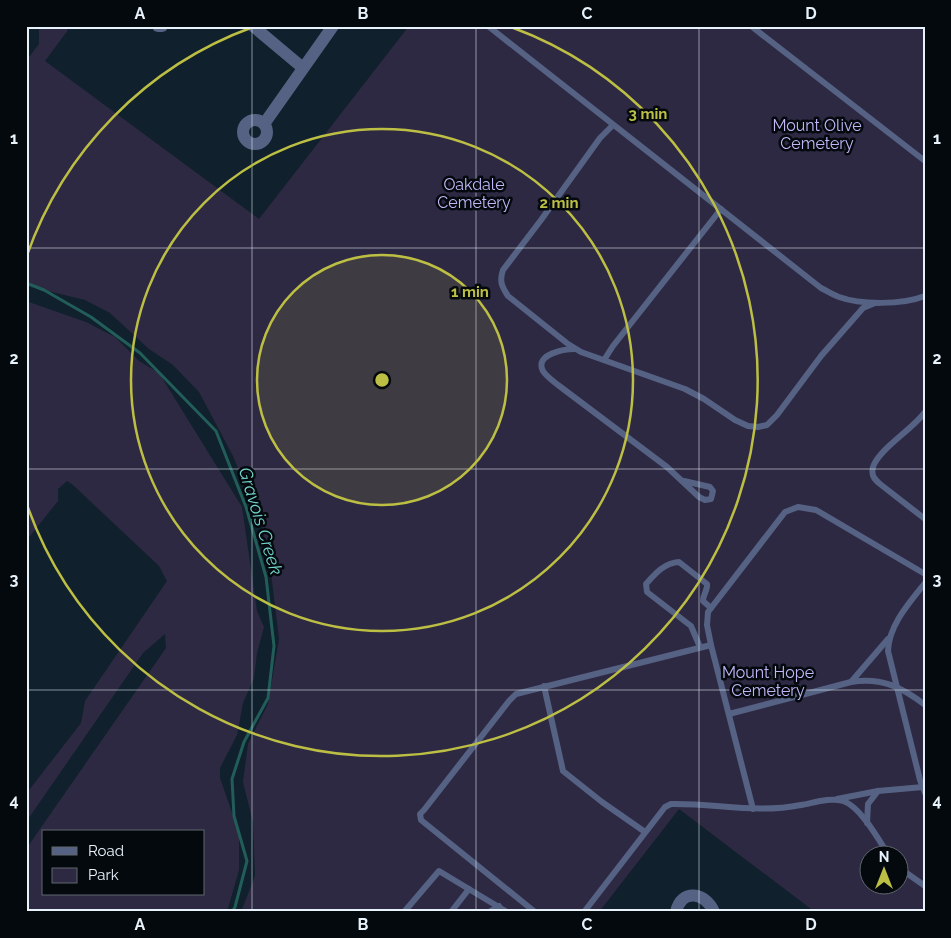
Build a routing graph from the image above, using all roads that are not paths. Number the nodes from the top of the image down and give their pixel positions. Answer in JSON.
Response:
{"nodes":[{"id":1,"x":158,"y":26,"type":"edge"},
{"id":2,"x":162,"y":26,"type":"edge"},
{"id":3,"x":253,"y":26,"type":"edge"},
{"id":4,"x":333,"y":26,"type":"edge"},
{"id":5,"x":488,"y":26,"type":"edge"},
{"id":6,"x":751,"y":26,"type":"edge"},
{"id":7,"x":303,"y":68,"type":"junction"},
{"id":8,"x":264,"y":124,"type":"dead end"},
{"id":9,"x":613,"y":125,"type":"junction"},
{"id":10,"x":925,"y":161,"type":"edge"},
{"id":11,"x":720,"y":209,"type":"junction"},
{"id":12,"x":925,"y":296,"type":"edge"},
{"id":13,"x":875,"y":303,"type":"junction"},
{"id":14,"x":576,"y":349,"type":"junction"},
{"id":15,"x":604,"y":360,"type":"junction"},
{"id":16,"x":925,"y":412,"type":"edge"},
{"id":17,"x":684,"y":482,"type":"dead end"},
{"id":18,"x":925,"y":518,"type":"edge"},
{"id":19,"x":925,"y":574,"type":"edge"},
{"id":20,"x":925,"y":583,"type":"edge"},
{"id":21,"x":711,"y":608,"type":"junction"},
{"id":22,"x":888,"y":639,"type":"junction"},
{"id":23,"x":711,"y":645,"type":"junction"},
{"id":24,"x":700,"y":647,"type":"junction"},
{"id":25,"x":851,"y":682,"type":"junction"},
{"id":26,"x":544,"y":686,"type":"junction"},
{"id":27,"x":896,"y":686,"type":"junction"},
{"id":28,"x":925,"y":705,"type":"edge"},
{"id":29,"x":729,"y":714,"type":"junction"},
{"id":30,"x":924,"y":790,"type":"edge"},
{"id":31,"x":878,"y":791,"type":"junction"},
{"id":32,"x":836,"y":800,"type":"junction"},
{"id":33,"x":753,"y":809,"type":"junction"},
{"id":34,"x":867,"y":824,"type":"junction"},
{"id":35,"x":645,"y":832,"type":"junction"},
{"id":36,"x":882,"y":846,"type":"edge"},
{"id":37,"x":908,"y":874,"type":"edge"},
{"id":38,"x":925,"y":886,"type":"edge"},
{"id":39,"x":469,"y":888,"type":"junction"},
{"id":40,"x":499,"y":906,"type":"junction"},
{"id":41,"x":404,"y":912,"type":"edge"},
{"id":42,"x":451,"y":912,"type":"edge"},
{"id":43,"x":489,"y":912,"type":"edge"},
{"id":44,"x":507,"y":912,"type":"edge"},
{"id":45,"x":535,"y":912,"type":"edge"},
{"id":46,"x":584,"y":912,"type":"edge"},
{"id":47,"x":676,"y":912,"type":"edge"},
{"id":48,"x":714,"y":912,"type":"edge"}],
"edges":[{"from":1,"to":2,"type":"street"},
{"from":3,"to":7,"type":"street"},
{"from":4,"to":7,"type":"street"},
{"from":5,"to":9,"type":"lane"},
{"from":6,"to":10,"type":"lane"},
{"from":7,"to":8,"type":"street"},
{"from":9,"to":11,"type":"lane"},
{"from":9,"to":14,"type":"lane"},
{"from":11,"to":13,"type":"lane"},
{"from":11,"to":15,"type":"lane"},
{"from":12,"to":13,"type":"lane"},
{"from":13,"to":15,"type":"lane"},
{"from":14,"to":15,"type":"lane"},
{"from":14,"to":17,"type":"lane"},
{"from":16,"to":18,"type":"lane"},
{"from":19,"to":21,"type":"lane"},
{"from":20,"to":22,"type":"lane"},
{"from":21,"to":23,"type":"lane"},
{"from":21,"to":24,"type":"lane"},
{"from":22,"to":25,"type":"lane"},
{"from":22,"to":27,"type":"lane"},
{"from":23,"to":24,"type":"lane"},
{"from":23,"to":29,"type":"lane"},
{"from":24,"to":26,"type":"lane"},
{"from":25,"to":27,"type":"lane"},
{"from":25,"to":29,"type":"lane"},
{"from":26,"to":35,"type":"lane"},
{"from":26,"to":45,"type":"lane"},
{"from":27,"to":28,"type":"lane"},
{"from":27,"to":30,"type":"lane"},
{"from":29,"to":33,"type":"lane"},
{"from":30,"to":31,"type":"lane"},
{"from":31,"to":32,"type":"lane"},
{"from":31,"to":34,"type":"lane"},
{"from":32,"to":33,"type":"lane"},
{"from":32,"to":34,"type":"lane"},
{"from":33,"to":35,"type":"lane"},
{"from":34,"to":36,"type":"lane"},
{"from":35,"to":46,"type":"lane"},
{"from":37,"to":38,"type":"lane"},
{"from":39,"to":40,"type":"lane"},
{"from":39,"to":41,"type":"lane"},
{"from":39,"to":42,"type":"lane"},
{"from":40,"to":43,"type":"lane"},
{"from":40,"to":44,"type":"lane"},
{"from":47,"to":48,"type":"street"}]}
